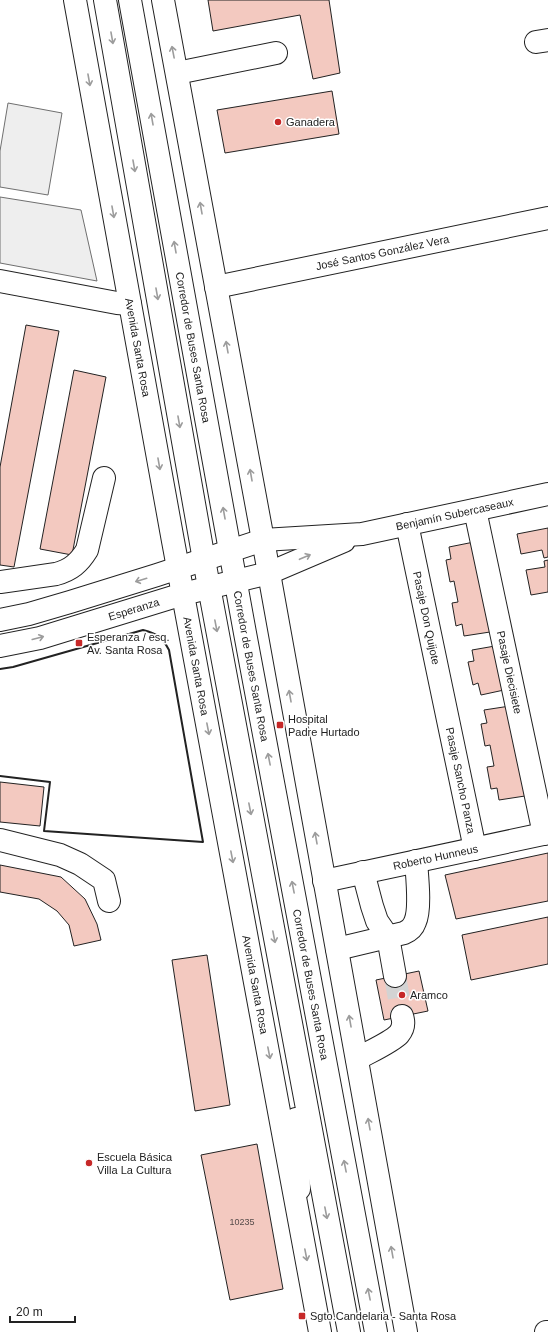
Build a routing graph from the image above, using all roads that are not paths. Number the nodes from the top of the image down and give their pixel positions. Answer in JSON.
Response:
{"nodes":[{"id":1,"x":74,"y":0,"type":"edge"},
{"id":2,"x":105,"y":0,"type":"edge"},
{"id":3,"x":130,"y":0,"type":"edge"},
{"id":4,"x":166,"y":0,"type":"edge"},
{"id":5,"x":276,"y":52,"type":"dead end"},
{"id":6,"x":177,"y":73,"type":"junction"},
{"id":7,"x":548,"y":218,"type":"edge"},
{"id":8,"x":0,"y":281,"type":"edge"},
{"id":9,"x":216,"y":287,"type":"junction"},
{"id":10,"x":130,"y":304,"type":"junction"},
{"id":11,"x":104,"y":478,"type":"dead end"},
{"id":12,"x":548,"y":494,"type":"edge"},
{"id":13,"x":475,"y":510,"type":"junction"},
{"id":14,"x":407,"y":524,"type":"junction"},
{"id":15,"x":362,"y":534,"type":"junction"},
{"id":16,"x":263,"y":540,"type":"junction"},
{"id":17,"x":230,"y":551,"type":"junction"},
{"id":18,"x":204,"y":560,"type":"junction"},
{"id":19,"x":178,"y":568,"type":"junction"},
{"id":20,"x":269,"y":573,"type":"junction"},
{"id":21,"x":236,"y":581,"type":"junction"},
{"id":22,"x":0,"y":582,"type":"edge"},
{"id":23,"x":209,"y":588,"type":"junction"},
{"id":24,"x":183,"y":594,"type":"junction"},
{"id":25,"x":0,"y":620,"type":"edge"},
{"id":26,"x":0,"y":646,"type":"edge"},
{"id":27,"x":446,"y":712,"type":"joint"},
{"id":28,"x":546,"y":834,"type":"edge"},
{"id":29,"x":0,"y":840,"type":"edge"},
{"id":30,"x":475,"y":849,"type":"junction"},
{"id":31,"x":416,"y":861,"type":"junction"},
{"id":32,"x":363,"y":872,"type":"junction"},
{"id":33,"x":324,"y":881,"type":"junction"},
{"id":34,"x":109,"y":901,"type":"dead end"},
{"id":35,"x":388,"y":937,"type":"junction"},
{"id":36,"x":337,"y":949,"type":"junction"},
{"id":37,"x":395,"y":976,"type":"tunnel mouth"},
{"id":38,"x":283,"y":983,"type":"junction"},
{"id":39,"x":402,"y":1016,"type":"tunnel mouth"},
{"id":40,"x":357,"y":1059,"type":"junction"},
{"id":41,"x":299,"y":1217,"type":"junction"},
{"id":42,"x":320,"y":1332,"type":"edge"},
{"id":43,"x":349,"y":1332,"type":"edge"},
{"id":44,"x":376,"y":1332,"type":"edge"},
{"id":45,"x":406,"y":1332,"type":"edge"}],
"edges":[{"from":1,"to":10,"type":"main road","name":"Avenida Santa Rosa","one_way":true},
{"from":2,"to":18,"type":"main road","one_way":true},
{"from":17,"to":3,"type":"main road","name":"Corredor de Buses Santa Rosa","one_way":true},
{"from":6,"to":4,"type":"main road","one_way":true},
{"from":5,"to":6,"type":"main road"},
{"from":9,"to":6,"type":"main road","one_way":true},
{"from":7,"to":9,"type":"main road","name":"José Santos González Vera"},
{"from":8,"to":10,"type":"main road"},
{"from":16,"to":9,"type":"main road","one_way":true},
{"from":10,"to":19,"type":"main road","name":"Avenida Santa Rosa","one_way":true},
{"from":11,"to":22,"type":"main road"},
{"from":12,"to":13,"type":"main road","name":"Benjamín Subercaseaux"},
{"from":13,"to":14,"type":"main road","name":"Benjamín Subercaseaux"},
{"from":13,"to":28,"type":"main road","name":"Pasaje Diecisiete"},
{"from":14,"to":15,"type":"main road","name":"Benjamín Subercaseaux"},
{"from":14,"to":27,"type":"main road","name":"Pasaje Don Quijote"},
{"from":15,"to":16,"type":"main road","name":"Benjamín Subercaseaux"},
{"from":20,"to":15,"type":"main road","name":"Benjamín Subercaseaux","one_way":true},
{"from":16,"to":17,"type":"main road"},
{"from":16,"to":20,"type":"main road"},
{"from":17,"to":18,"type":"main road"},
{"from":17,"to":21,"type":"main road","name":"Corredor de Buses Santa Rosa"},
{"from":18,"to":19,"type":"main road"},
{"from":18,"to":23,"type":"main road"},
{"from":19,"to":24,"type":"main road","name":"Avenida Santa Rosa"},
{"from":19,"to":25,"type":"main road","one_way":true},
{"from":20,"to":21,"type":"main road","name":"Esperanza"},
{"from":33,"to":20,"type":"main road","one_way":true},
{"from":21,"to":23,"type":"main road","name":"Esperanza"},
{"from":44,"to":21,"type":"main road","name":"Corredor de Buses Santa Rosa","one_way":true},
{"from":23,"to":24,"type":"main road","name":"Esperanza"},
{"from":23,"to":38,"type":"main road","one_way":true},
{"from":26,"to":24,"type":"main road","name":"Esperanza","one_way":true},
{"from":24,"to":41,"type":"main road","name":"Avenida Santa Rosa","one_way":true},
{"from":27,"to":30,"type":"main road","name":"Pasaje Sancho Panza"},
{"from":28,"to":30,"type":"main road","name":"Roberto Hunneus"},
{"from":29,"to":34,"type":"main road"},
{"from":30,"to":31,"type":"main road","name":"Roberto Hunneus"},
{"from":31,"to":32,"type":"main road","name":"Roberto Hunneus"},
{"from":31,"to":35,"type":"main road"},
{"from":32,"to":33,"type":"main road","name":"Roberto Hunneus"},
{"from":32,"to":35,"type":"main road"},
{"from":33,"to":36,"type":"main road"},
{"from":35,"to":36,"type":"main road"},
{"from":35,"to":37,"type":"main road"},
{"from":40,"to":36,"type":"main road","one_way":true},
{"from":38,"to":41,"type":"main road"},
{"from":38,"to":43,"type":"main road","one_way":true},
{"from":39,"to":40,"type":"main road"},
{"from":45,"to":40,"type":"main road","one_way":true},
{"from":41,"to":42,"type":"main road","name":"Avenida Santa Rosa","one_way":true}]}
